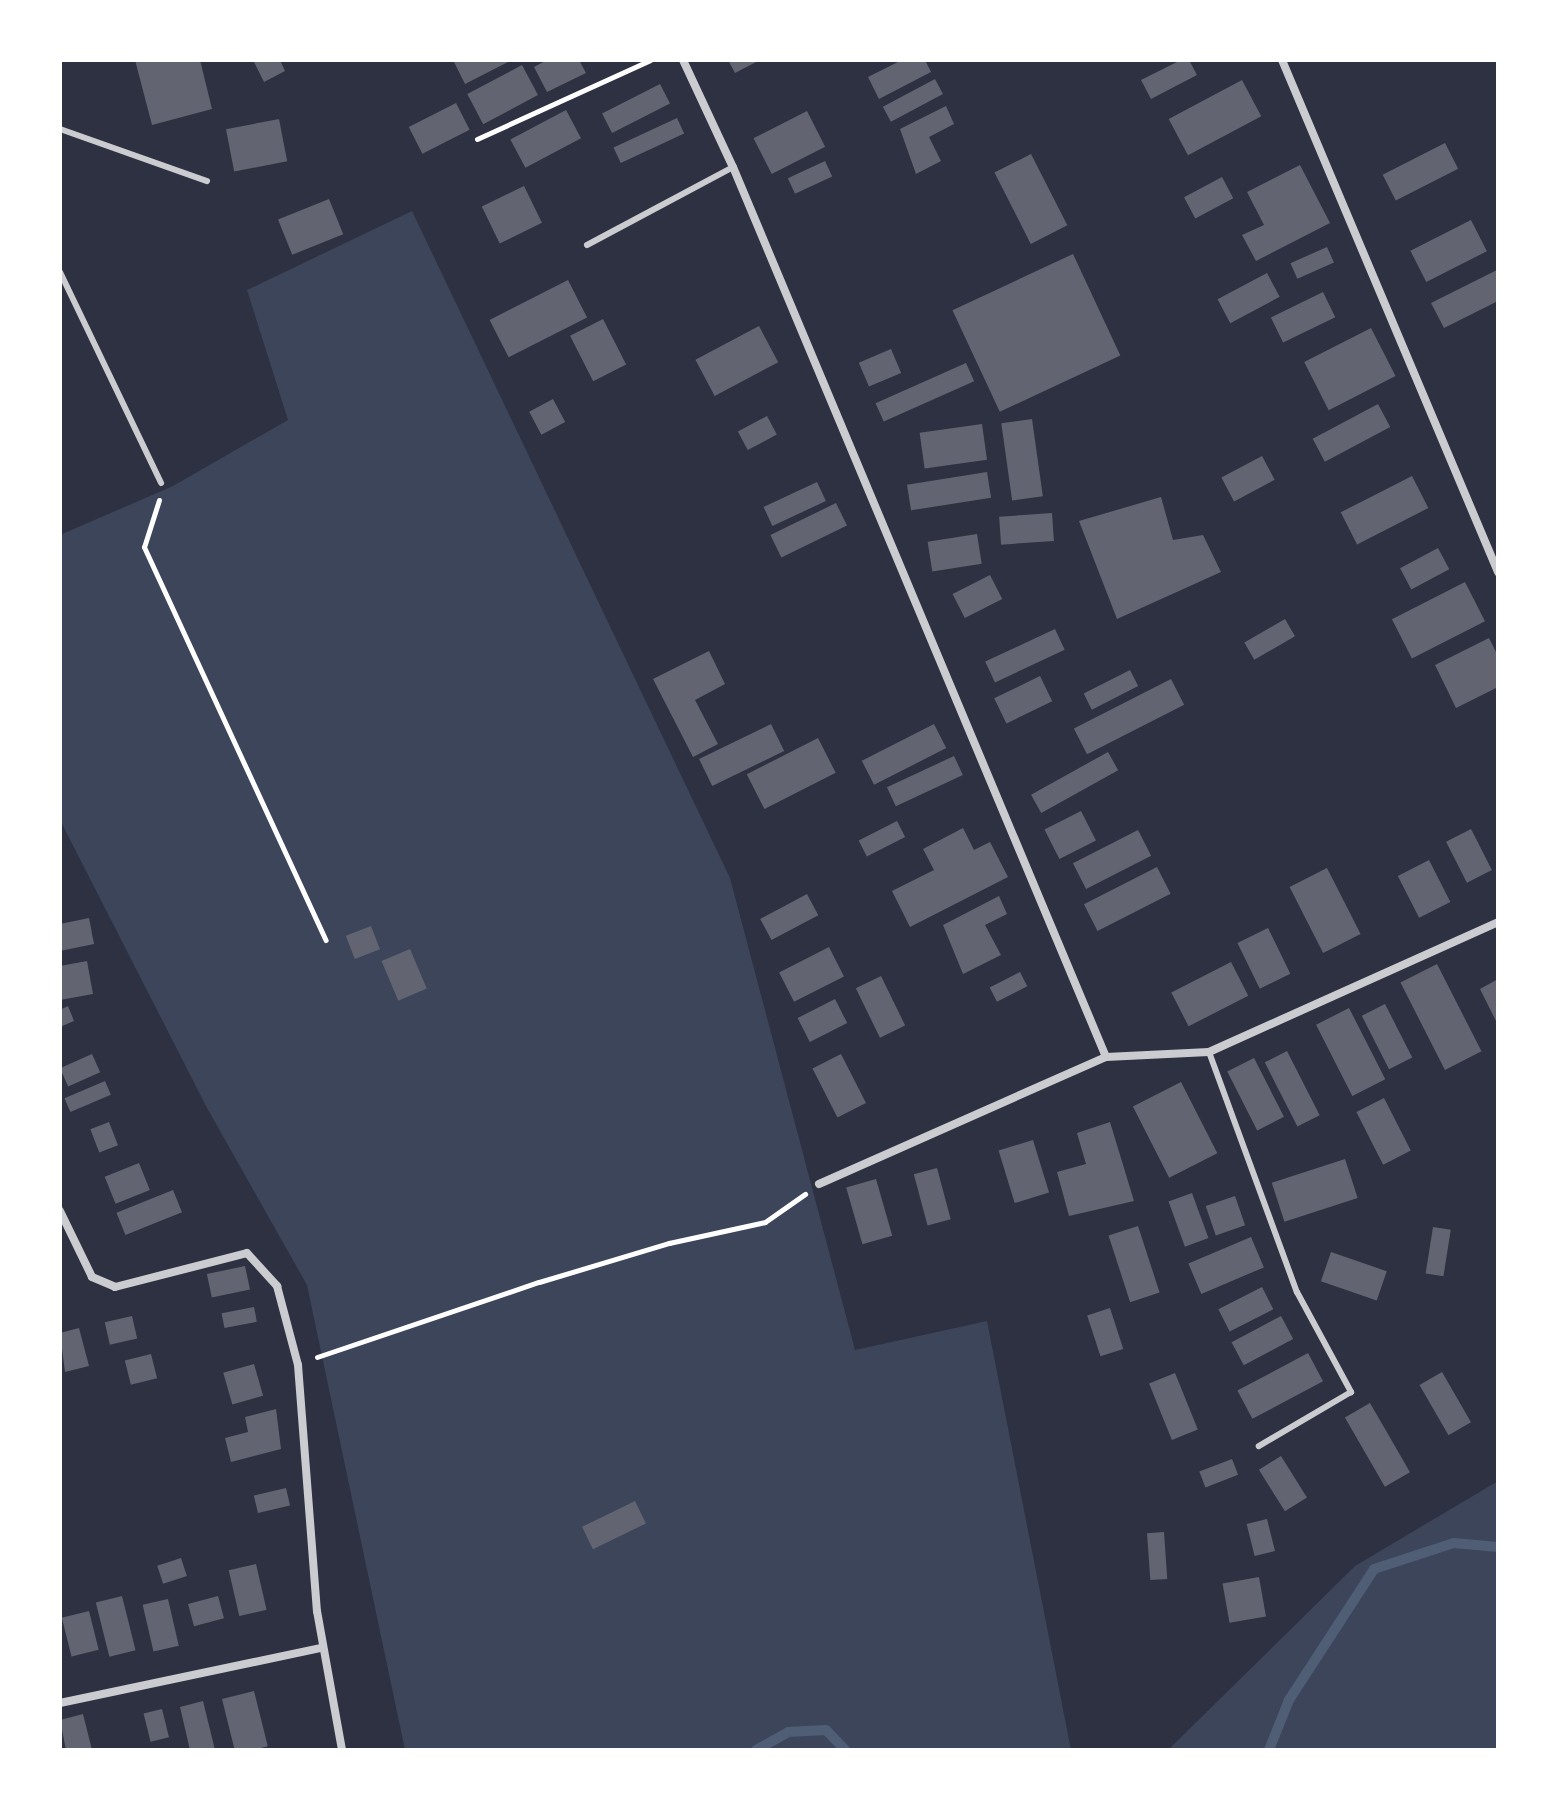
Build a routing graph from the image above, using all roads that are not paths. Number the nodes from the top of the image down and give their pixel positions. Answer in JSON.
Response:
{"nodes":[{"id":1,"x":683,"y":60,"type":"edge"},
{"id":2,"x":1282,"y":60,"type":"edge"},
{"id":3,"x":60,"y":129,"type":"edge"},
{"id":4,"x":733,"y":167,"type":"junction"},
{"id":5,"x":207,"y":181,"type":"dead end"},
{"id":6,"x":587,"y":245,"type":"dead end"},
{"id":7,"x":60,"y":272,"type":"edge"},
{"id":8,"x":161,"y":483,"type":"road end"},
{"id":9,"x":1498,"y":572,"type":"edge"},
{"id":10,"x":1498,"y":922,"type":"edge"},
{"id":11,"x":1209,"y":1052,"type":"junction"},
{"id":12,"x":1106,"y":1057,"type":"junction"},
{"id":13,"x":819,"y":1184,"type":"road end"},
{"id":14,"x":60,"y":1211,"type":"edge"},
{"id":15,"x":63,"y":1226,"type":"edge"},
{"id":16,"x":1259,"y":1446,"type":"dead end"},
{"id":17,"x":321,"y":1648,"type":"junction"},
{"id":18,"x":60,"y":1703,"type":"edge"},
{"id":19,"x":342,"y":1750,"type":"edge"}],
"edges":[{"from":1,"to":4,"type":"street"},
{"from":2,"to":9,"type":"street"},
{"from":3,"to":5,"type":"lane"},
{"from":4,"to":6,"type":"lane"},
{"from":4,"to":12,"type":"street"},
{"from":7,"to":8,"type":"lane"},
{"from":10,"to":11,"type":"street"},
{"from":11,"to":12,"type":"street"},
{"from":11,"to":16,"type":"lane"},
{"from":12,"to":13,"type":"street"},
{"from":14,"to":15,"type":"street"},
{"from":15,"to":17,"type":"street"},
{"from":17,"to":18,"type":"street"},
{"from":17,"to":19,"type":"street"}]}
